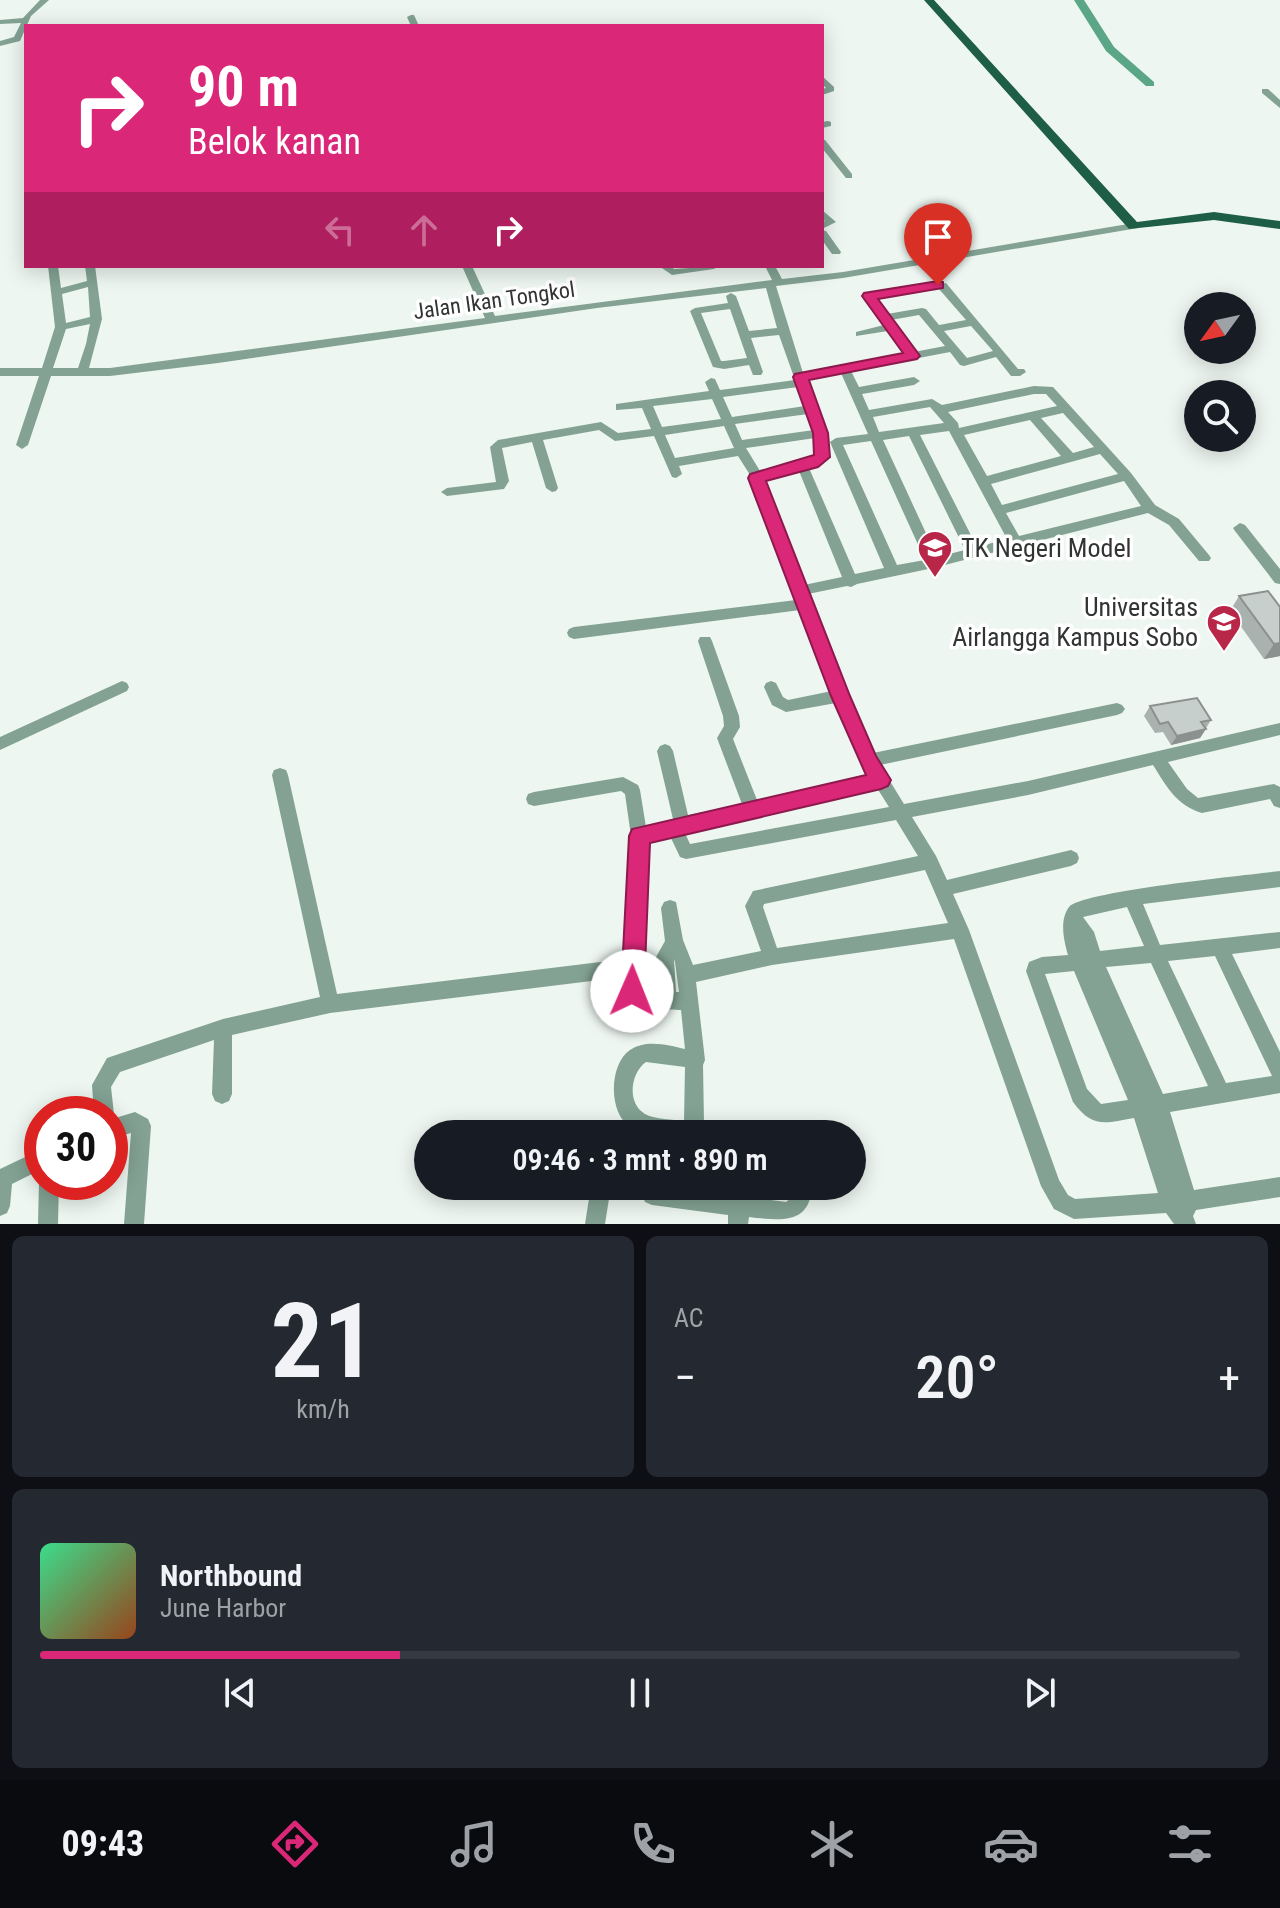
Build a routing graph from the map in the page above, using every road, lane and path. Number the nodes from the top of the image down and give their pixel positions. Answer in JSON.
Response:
{"nodes":[{"id":1,"x":45,"y":0,"type":"edge"},
{"id":2,"x":929,"y":0,"type":"edge"},
{"id":3,"x":25,"y":20,"type":"junction"},
{"id":4,"x":0,"y":22,"type":"edge"},
{"id":5,"x":0,"y":44,"type":"edge"},
{"id":6,"x":1265,"y":91,"type":"dead end"},
{"id":7,"x":1280,"y":105,"type":"edge"},
{"id":8,"x":824,"y":145,"type":"edge"},
{"id":9,"x":849,"y":176,"type":"dead end"},
{"id":10,"x":1280,"y":225,"type":"edge"},
{"id":11,"x":1134,"y":226,"type":"junction"},
{"id":12,"x":824,"y":235,"type":"edge"},
{"id":13,"x":824,"y":254,"type":"edge"},
{"id":14,"x":922,"y":262,"type":"junction"},
{"id":15,"x":53,"y":268,"type":"edge"},
{"id":16,"x":90,"y":268,"type":"edge"},
{"id":17,"x":468,"y":268,"type":"edge"},
{"id":18,"x":667,"y":268,"type":"edge"},
{"id":19,"x":695,"y":268,"type":"edge"},
{"id":20,"x":771,"y":268,"type":"edge"},
{"id":21,"x":777,"y":268,"type":"edge"},
{"id":22,"x":93,"y":283,"type":"junction"},
{"id":23,"x":778,"y":283,"type":"junction"},
{"id":24,"x":942,"y":285,"type":"junction"},
{"id":25,"x":729,"y":288,"type":"junction"},
{"id":26,"x":56,"y":292,"type":"junction"},
{"id":27,"x":733,"y":305,"type":"junction"},
{"id":28,"x":97,"y":319,"type":"junction"},
{"id":29,"x":492,"y":321,"type":"junction"},
{"id":30,"x":974,"y":322,"type":"junction"},
{"id":31,"x":887,"y":323,"type":"junction"},
{"id":32,"x":61,"y":327,"type":"junction"},
{"id":33,"x":936,"y":329,"type":"junction"},
{"id":34,"x":783,"y":331,"type":"junction"},
{"id":35,"x":860,"y":334,"type":"dead end"},
{"id":36,"x":744,"y":335,"type":"junction"},
{"id":37,"x":951,"y":348,"type":"junction"},
{"id":38,"x":1000,"y":355,"type":"junction"},
{"id":39,"x":912,"y":356,"type":"junction"},
{"id":40,"x":845,"y":370,"type":"junction"},
{"id":41,"x":0,"y":372,"type":"edge"},
{"id":42,"x":44,"y":372,"type":"junction"},
{"id":43,"x":1020,"y":372,"type":"dead end"},
{"id":44,"x":82,"y":373,"type":"junction"},
{"id":45,"x":801,"y":380,"type":"junction"},
{"id":46,"x":914,"y":381,"type":"dead end"},
{"id":47,"x":713,"y":388,"type":"junction"},
{"id":48,"x":854,"y":392,"type":"junction"},
{"id":49,"x":646,"y":403,"type":"junction"},
{"id":50,"x":620,"y":407,"type":"dead end"},
{"id":51,"x":1067,"y":408,"type":"junction"},
{"id":52,"x":812,"y":409,"type":"junction"},
{"id":53,"x":943,"y":409,"type":"junction"},
{"id":54,"x":864,"y":415,"type":"junction"},
{"id":55,"x":1033,"y":416,"type":"junction"},
{"id":56,"x":727,"y":420,"type":"junction"},
{"id":57,"x":657,"y":430,"type":"junction"},
{"id":58,"x":956,"y":430,"type":"junction"},
{"id":59,"x":913,"y":432,"type":"junction"},
{"id":60,"x":821,"y":433,"type":"junction"},
{"id":61,"x":536,"y":436,"type":"junction"},
{"id":62,"x":875,"y":438,"type":"junction"},
{"id":63,"x":22,"y":445,"type":"dead end"},
{"id":64,"x":740,"y":448,"type":"junction"},
{"id":65,"x":1103,"y":449,"type":"junction"},
{"id":66,"x":1070,"y":458,"type":"junction"},
{"id":67,"x":844,"y":463,"type":"junction"},
{"id":68,"x":805,"y":471,"type":"junction"},
{"id":69,"x":757,"y":476,"type":"junction"},
{"id":70,"x":1127,"y":476,"type":"junction"},
{"id":71,"x":982,"y":482,"type":"junction"},
{"id":72,"x":552,"y":488,"type":"dead end"},
{"id":73,"x":447,"y":492,"type":"dead end"},
{"id":74,"x":1150,"y":508,"type":"junction"},
{"id":75,"x":997,"y":511,"type":"junction"},
{"id":76,"x":1240,"y":528,"type":"dead end"},
{"id":77,"x":1015,"y":542,"type":"junction"},
{"id":78,"x":973,"y":553,"type":"junction"},
{"id":79,"x":1204,"y":558,"type":"dead end"},
{"id":80,"x":933,"y":563,"type":"junction"},
{"id":81,"x":893,"y":572,"type":"junction"},
{"id":82,"x":1280,"y":579,"type":"edge"},
{"id":83,"x":851,"y":582,"type":"junction"},
{"id":84,"x":804,"y":595,"type":"junction"},
{"id":85,"x":574,"y":633,"type":"dead end"},
{"id":86,"x":705,"y":641,"type":"dead end"},
{"id":87,"x":122,"y":687,"type":"dead end"},
{"id":88,"x":771,"y":687,"type":"dead end"},
{"id":89,"x":840,"y":696,"type":"junction"},
{"id":90,"x":1117,"y":709,"type":"dead end"},
{"id":91,"x":1280,"y":729,"type":"edge"},
{"id":92,"x":0,"y":744,"type":"edge"},
{"id":93,"x":665,"y":751,"type":"dead end"},
{"id":94,"x":1158,"y":759,"type":"junction"},
{"id":95,"x":868,"y":761,"type":"junction"},
{"id":96,"x":280,"y":775,"type":"dead end"},
{"id":97,"x":881,"y":780,"type":"junction"},
{"id":98,"x":1278,"y":794,"type":"edge"},
{"id":99,"x":534,"y":799,"type":"dead end"},
{"id":100,"x":752,"y":808,"type":"junction"},
{"id":101,"x":904,"y":813,"type":"junction"},
{"id":102,"x":677,"y":825,"type":"junction"},
{"id":103,"x":639,"y":836,"type":"junction"},
{"id":104,"x":1071,"y":858,"type":"dead end"},
{"id":105,"x":930,"y":861,"type":"junction"},
{"id":106,"x":1280,"y":879,"type":"edge"},
{"id":107,"x":942,"y":889,"type":"junction"},
{"id":108,"x":1132,"y":898,"type":"junction"},
{"id":109,"x":670,"y":908,"type":"dead end"},
{"id":110,"x":960,"y":930,"type":"junction"},
{"id":111,"x":1279,"y":941,"type":"edge"},
{"id":112,"x":674,"y":942,"type":"junction"},
{"id":113,"x":1220,"y":948,"type":"junction"},
{"id":114,"x":1156,"y":955,"type":"junction"},
{"id":115,"x":772,"y":957,"type":"junction"},
{"id":116,"x":1086,"y":961,"type":"junction"},
{"id":117,"x":632,"y":967,"type":"junction"},
{"id":118,"x":686,"y":975,"type":"junction"},
{"id":119,"x":668,"y":1000,"type":"junction"},
{"id":120,"x":689,"y":1001,"type":"junction"},
{"id":121,"x":330,"y":1004,"type":"junction"},
{"id":122,"x":223,"y":1028,"type":"junction"},
{"id":123,"x":696,"y":1060,"type":"junction"},
{"id":124,"x":1280,"y":1072,"type":"edge"},
{"id":125,"x":1280,"y":1084,"type":"edge"},
{"id":126,"x":1221,"y":1093,"type":"junction"},
{"id":127,"x":222,"y":1094,"type":"dead end"},
{"id":128,"x":102,"y":1096,"type":"edge"},
{"id":129,"x":1150,"y":1106,"type":"junction"},
{"id":130,"x":637,"y":1120,"type":"edge"},
{"id":131,"x":694,"y":1120,"type":"edge"},
{"id":132,"x":128,"y":1124,"type":"edge"},
{"id":133,"x":24,"y":1167,"type":"edge"},
{"id":134,"x":1,"y":1178,"type":"edge"},
{"id":135,"x":1280,"y":1187,"type":"edge"},
{"id":136,"x":49,"y":1200,"type":"edge"},
{"id":137,"x":599,"y":1200,"type":"edge"},
{"id":138,"x":696,"y":1200,"type":"edge"},
{"id":139,"x":801,"y":1200,"type":"edge"},
{"id":140,"x":739,"y":1205,"type":"edge"},
{"id":141,"x":0,"y":1206,"type":"edge"},
{"id":142,"x":1182,"y":1212,"type":"edge"},
{"id":143,"x":1070,"y":1216,"type":"edge"},
{"id":144,"x":48,"y":1224,"type":"edge"},
{"id":145,"x":134,"y":1224,"type":"edge"},
{"id":146,"x":595,"y":1224,"type":"edge"}],
"edges":[{"from":1,"to":3,"type":"street"},
{"from":2,"to":11,"type":"main road"},
{"from":3,"to":4,"type":"street"},
{"from":3,"to":5,"type":"street"},
{"from":6,"to":7,"type":"street"},
{"from":8,"to":9,"type":"street"},
{"from":10,"to":11,"type":"main road"},
{"from":11,"to":14,"type":"street","name":"Jalan Ikan Tongkol"},
{"from":12,"to":13,"type":"street"},
{"from":14,"to":23,"type":"street","name":"Jalan Ikan Tongkol"},
{"from":14,"to":24,"type":"street"},
{"from":15,"to":26,"type":"street"},
{"from":16,"to":22,"type":"street"},
{"from":17,"to":29,"type":"street"},
{"from":18,"to":19,"type":"street"},
{"from":20,"to":23,"type":"street"},
{"from":21,"to":23,"type":"street"},
{"from":22,"to":26,"type":"street"},
{"from":22,"to":28,"type":"street"},
{"from":23,"to":25,"type":"street","name":"Jalan Ikan Tongkol"},
{"from":23,"to":34,"type":"street"},
{"from":24,"to":30,"type":"street"},
{"from":24,"to":31,"type":"street"},
{"from":25,"to":27,"type":"street"},
{"from":25,"to":29,"type":"street","name":"Jalan Ikan Tongkol"},
{"from":26,"to":32,"type":"street"},
{"from":27,"to":36,"type":"street"},
{"from":27,"to":36,"type":"street"},
{"from":28,"to":32,"type":"street"},
{"from":28,"to":44,"type":"street"},
{"from":29,"to":44,"type":"street","name":"Jalan Ikan Tongkol"},
{"from":30,"to":33,"type":"street"},
{"from":30,"to":38,"type":"street"},
{"from":31,"to":33,"type":"street"},
{"from":31,"to":35,"type":"street"},
{"from":31,"to":39,"type":"street"},
{"from":32,"to":42,"type":"street"},
{"from":33,"to":37,"type":"street"},
{"from":34,"to":36,"type":"street"},
{"from":34,"to":45,"type":"street"},
{"from":37,"to":38,"type":"street"},
{"from":37,"to":39,"type":"street"},
{"from":38,"to":43,"type":"street"},
{"from":39,"to":40,"type":"street"},
{"from":40,"to":45,"type":"street"},
{"from":40,"to":48,"type":"street"},
{"from":41,"to":42,"type":"street","name":"Jalan Ikan Tongkol"},
{"from":42,"to":44,"type":"street","name":"Jalan Ikan Tongkol"},
{"from":42,"to":63,"type":"street"},
{"from":45,"to":47,"type":"street"},
{"from":45,"to":52,"type":"street"},
{"from":46,"to":48,"type":"street"},
{"from":47,"to":49,"type":"street"},
{"from":47,"to":56,"type":"street"},
{"from":48,"to":54,"type":"street"},
{"from":49,"to":50,"type":"street"},
{"from":49,"to":57,"type":"street"},
{"from":51,"to":53,"type":"street"},
{"from":51,"to":55,"type":"street"},
{"from":51,"to":65,"type":"street"},
{"from":52,"to":56,"type":"street"},
{"from":52,"to":60,"type":"street"},
{"from":53,"to":54,"type":"street"},
{"from":53,"to":58,"type":"street"},
{"from":54,"to":62,"type":"street"},
{"from":55,"to":58,"type":"street"},
{"from":55,"to":66,"type":"street"},
{"from":56,"to":57,"type":"street"},
{"from":56,"to":64,"type":"street"},
{"from":57,"to":61,"type":"street"},
{"from":57,"to":64,"type":"street"},
{"from":58,"to":59,"type":"street"},
{"from":58,"to":71,"type":"street"},
{"from":59,"to":62,"type":"street"},
{"from":59,"to":78,"type":"street"},
{"from":60,"to":64,"type":"street"},
{"from":60,"to":69,"type":"street"},
{"from":61,"to":72,"type":"street"},
{"from":61,"to":73,"type":"street"},
{"from":62,"to":67,"type":"street"},
{"from":62,"to":80,"type":"street"},
{"from":64,"to":69,"type":"street"},
{"from":65,"to":66,"type":"street"},
{"from":65,"to":70,"type":"street"},
{"from":66,"to":71,"type":"street"},
{"from":67,"to":68,"type":"street"},
{"from":67,"to":81,"type":"street"},
{"from":68,"to":83,"type":"street"},
{"from":68,"to":84,"type":"street"},
{"from":69,"to":84,"type":"street"},
{"from":70,"to":74,"type":"street"},
{"from":70,"to":75,"type":"street"},
{"from":71,"to":75,"type":"street"},
{"from":74,"to":77,"type":"street"},
{"from":74,"to":79,"type":"street"},
{"from":75,"to":77,"type":"street"},
{"from":76,"to":82,"type":"street"},
{"from":77,"to":78,"type":"street"},
{"from":78,"to":80,"type":"street"},
{"from":80,"to":81,"type":"street"},
{"from":81,"to":83,"type":"street"},
{"from":83,"to":84,"type":"street"},
{"from":84,"to":85,"type":"street"},
{"from":84,"to":89,"type":"street"},
{"from":86,"to":100,"type":"street"},
{"from":87,"to":92,"type":"street"},
{"from":88,"to":89,"type":"street"},
{"from":89,"to":95,"type":"street"},
{"from":90,"to":95,"type":"street"},
{"from":91,"to":94,"type":"street"},
{"from":93,"to":102,"type":"street"},
{"from":94,"to":98,"type":"street"},
{"from":94,"to":101,"type":"street"},
{"from":95,"to":97,"type":"street"},
{"from":96,"to":121,"type":"street"},
{"from":97,"to":100,"type":"street"},
{"from":97,"to":101,"type":"street"},
{"from":99,"to":103,"type":"street"},
{"from":100,"to":102,"type":"street"},
{"from":101,"to":102,"type":"street"},
{"from":101,"to":105,"type":"street"},
{"from":102,"to":103,"type":"street"},
{"from":103,"to":117,"type":"street"},
{"from":104,"to":107,"type":"street"},
{"from":105,"to":107,"type":"street"},
{"from":105,"to":115,"type":"street"},
{"from":106,"to":108,"type":"street"},
{"from":107,"to":110,"type":"street"},
{"from":108,"to":114,"type":"street"},
{"from":108,"to":116,"type":"street"},
{"from":109,"to":112,"type":"street"},
{"from":110,"to":115,"type":"street"},
{"from":110,"to":143,"type":"street"},
{"from":111,"to":113,"type":"street"},
{"from":112,"to":118,"type":"street"},
{"from":112,"to":119,"type":"street"},
{"from":113,"to":114,"type":"street"},
{"from":113,"to":124,"type":"street"},
{"from":114,"to":116,"type":"street"},
{"from":114,"to":126,"type":"street"},
{"from":115,"to":118,"type":"street"},
{"from":116,"to":129,"type":"street"},
{"from":116,"to":129,"type":"street"},
{"from":117,"to":119,"type":"street"},
{"from":117,"to":121,"type":"street"},
{"from":118,"to":120,"type":"street"},
{"from":119,"to":120,"type":"street"},
{"from":120,"to":123,"type":"street"},
{"from":121,"to":122,"type":"street"},
{"from":122,"to":127,"type":"street"},
{"from":122,"to":128,"type":"street"},
{"from":123,"to":130,"type":"street"},
{"from":123,"to":131,"type":"street"},
{"from":125,"to":126,"type":"street"},
{"from":126,"to":129,"type":"street"},
{"from":129,"to":142,"type":"street"},
{"from":132,"to":145,"type":"street"},
{"from":133,"to":134,"type":"street"},
{"from":134,"to":141,"type":"street"},
{"from":135,"to":142,"type":"street"},
{"from":136,"to":144,"type":"street"},
{"from":137,"to":146,"type":"street"},
{"from":138,"to":140,"type":"street"},
{"from":139,"to":140,"type":"street"},
{"from":142,"to":143,"type":"street"}]}
